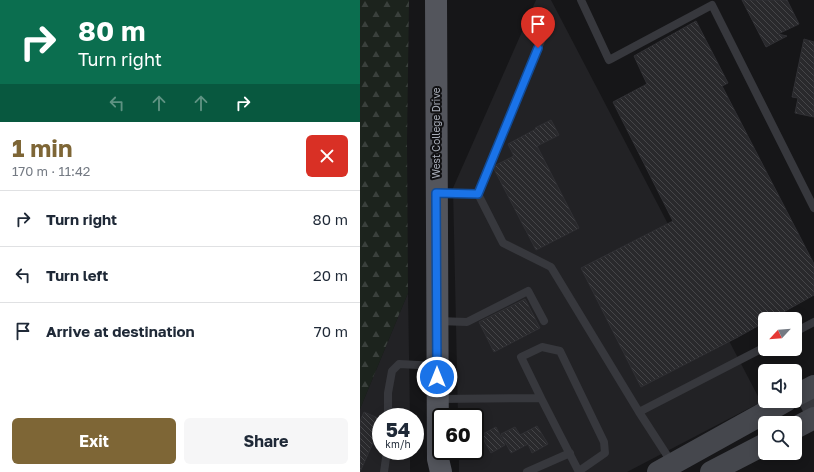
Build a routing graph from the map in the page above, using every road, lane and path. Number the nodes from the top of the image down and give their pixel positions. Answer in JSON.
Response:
{"nodes":[{"id":1,"x":436,"y":0,"type":"edge"},
{"id":2,"x":581,"y":0,"type":"edge"},
{"id":3,"x":709,"y":2,"type":"edge"},
{"id":4,"x":550,"y":19,"type":"dead end"},
{"id":5,"x":436,"y":193,"type":"junction"},
{"id":6,"x":478,"y":194,"type":"junction"},
{"id":7,"x":814,"y":208,"type":"edge"},
{"id":8,"x":437,"y":321,"type":"junction"},
{"id":9,"x":544,"y":321,"type":"dead end"},
{"id":10,"x":814,"y":322,"type":"edge"},
{"id":11,"x":802,"y":328,"type":"edge"},
{"id":12,"x":758,"y":351,"type":"edge"},
{"id":13,"x":437,"y":366,"type":"junction"},
{"id":14,"x":541,"y":398,"type":"junction"},
{"id":15,"x":802,"y":398,"type":"edge"},
{"id":16,"x":438,"y":399,"type":"junction"},
{"id":17,"x":388,"y":408,"type":"edge"},
{"id":18,"x":775,"y":408,"type":"edge"},
{"id":19,"x":639,"y":412,"type":"junction"},
{"id":20,"x":814,"y":414,"type":"edge"},
{"id":21,"x":814,"y":418,"type":"edge"},
{"id":22,"x":802,"y":424,"type":"edge"},
{"id":23,"x":758,"y":448,"type":"edge"},
{"id":24,"x":570,"y":453,"type":"junction"},
{"id":25,"x":386,"y":460,"type":"edge"},
{"id":26,"x":438,"y":468,"type":"edge"},
{"id":27,"x":669,"y":469,"type":"edge"},
{"id":28,"x":384,"y":472,"type":"edge"},
{"id":29,"x":526,"y":472,"type":"edge"},
{"id":30,"x":579,"y":472,"type":"edge"},
{"id":31,"x":711,"y":472,"type":"edge"}],
"edges":[{"from":1,"to":5,"type":"main road","name":"West College Drive"},
{"from":2,"to":3,"type":"lane"},
{"from":3,"to":7,"type":"lane"},
{"from":4,"to":6,"type":"lane"},
{"from":5,"to":6,"type":"lane"},
{"from":5,"to":8,"type":"main road","name":"West College Drive"},
{"from":6,"to":19,"type":"lane"},
{"from":8,"to":9,"type":"lane"},
{"from":8,"to":13,"type":"main road","name":"West College Drive"},
{"from":10,"to":11,"type":"lane"},
{"from":12,"to":19,"type":"lane"},
{"from":13,"to":16,"type":"main road","name":"West College Drive"},
{"from":13,"to":17,"type":"lane"},
{"from":14,"to":16,"type":"lane"},
{"from":14,"to":24,"type":"lane"},
{"from":14,"to":30,"type":"lane"},
{"from":15,"to":20,"type":"street"},
{"from":16,"to":26,"type":"main road","name":"West College Drive"},
{"from":18,"to":27,"type":"main road"},
{"from":19,"to":27,"type":"lane"},
{"from":21,"to":22,"type":"main road"},
{"from":23,"to":31,"type":"main road"},
{"from":24,"to":29,"type":"lane"},
{"from":24,"to":30,"type":"lane"},
{"from":25,"to":28,"type":"lane"}]}
